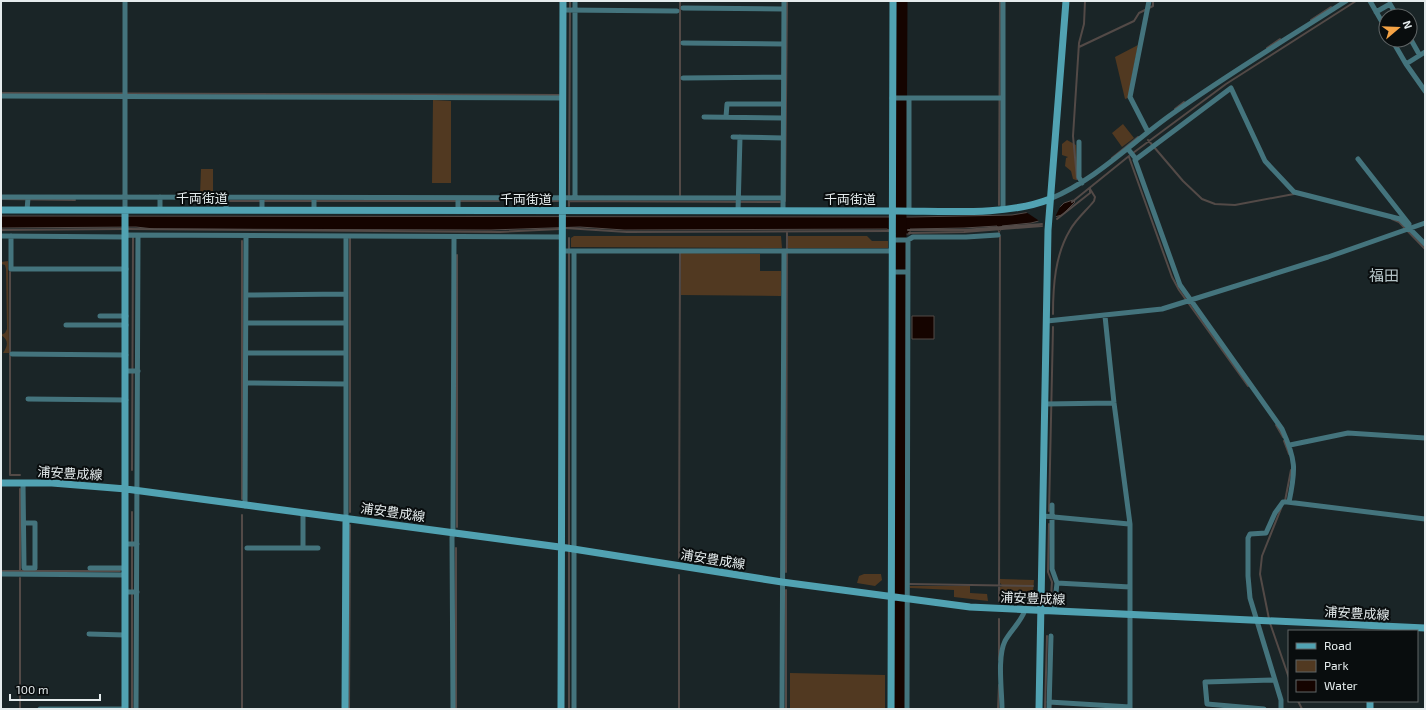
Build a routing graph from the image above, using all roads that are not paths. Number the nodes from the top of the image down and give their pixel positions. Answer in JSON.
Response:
{"nodes":[{"id":1,"x":125,"y":1,"type":"edge"},
{"id":2,"x":563,"y":1,"type":"edge"},
{"id":3,"x":575,"y":1,"type":"edge"},
{"id":4,"x":784,"y":1,"type":"edge"},
{"id":5,"x":892,"y":1,"type":"edge"},
{"id":6,"x":1003,"y":1,"type":"edge"},
{"id":7,"x":1066,"y":1,"type":"edge"},
{"id":8,"x":1346,"y":1,"type":"edge"},
{"id":9,"x":1370,"y":1,"type":"edge"},
{"id":10,"x":1149,"y":5,"type":"edge"},
{"id":11,"x":683,"y":8,"type":"dead end"},
{"id":12,"x":1383,"y":8,"type":"edge"},
{"id":13,"x":1392,"y":8,"type":"edge"},
{"id":14,"x":784,"y":9,"type":"junction"},
{"id":15,"x":570,"y":10,"type":"junction"},
{"id":16,"x":677,"y":11,"type":"dead end"},
{"id":17,"x":1376,"y":12,"type":"joint"},
{"id":18,"x":1378,"y":15,"type":"edge"},
{"id":19,"x":683,"y":43,"type":"dead end"},
{"id":20,"x":783,"y":44,"type":"junction"},
{"id":21,"x":1397,"y":48,"type":"edge"},
{"id":22,"x":1416,"y":48,"type":"edge"},
{"id":23,"x":1425,"y":52,"type":"edge"},
{"id":24,"x":1419,"y":54,"type":"junction"},
{"id":25,"x":1406,"y":64,"type":"junction"},
{"id":26,"x":683,"y":78,"type":"dead end"},
{"id":27,"x":783,"y":78,"type":"junction"},
{"id":28,"x":1425,"y":91,"type":"edge"},
{"id":29,"x":125,"y":94,"type":"junction"},
{"id":30,"x":1,"y":96,"type":"edge"},
{"id":31,"x":562,"y":98,"type":"junction"},
{"id":32,"x":901,"y":98,"type":"junction"},
{"id":33,"x":1000,"y":98,"type":"junction"},
{"id":34,"x":783,"y":104,"type":"junction"},
{"id":35,"x":704,"y":117,"type":"dead end"},
{"id":36,"x":726,"y":117,"type":"junction"},
{"id":37,"x":783,"y":118,"type":"junction"},
{"id":38,"x":1148,"y":132,"type":"junction"},
{"id":39,"x":733,"y":137,"type":"dead end"},
{"id":40,"x":740,"y":137,"type":"junction"},
{"id":41,"x":783,"y":138,"type":"junction"},
{"id":42,"x":1079,"y":142,"type":"dead end"},
{"id":43,"x":1129,"y":150,"type":"junction"},
{"id":44,"x":1136,"y":158,"type":"junction"},
{"id":45,"x":1358,"y":159,"type":"dead end"},
{"id":46,"x":1082,"y":183,"type":"junction"},
{"id":47,"x":1,"y":197,"type":"edge"},
{"id":48,"x":125,"y":198,"type":"junction"},
{"id":49,"x":160,"y":198,"type":"junction"},
{"id":50,"x":226,"y":198,"type":"junction"},
{"id":51,"x":569,"y":198,"type":"junction"},
{"id":52,"x":783,"y":198,"type":"junction"},
{"id":53,"x":1050,"y":199,"type":"junction"},
{"id":54,"x":27,"y":200,"type":"junction"},
{"id":55,"x":262,"y":200,"type":"junction"},
{"id":56,"x":314,"y":200,"type":"junction"},
{"id":57,"x":458,"y":200,"type":"junction"},
{"id":58,"x":739,"y":201,"type":"junction"},
{"id":59,"x":1003,"y":209,"type":"junction"},
{"id":60,"x":1,"y":210,"type":"edge"},
{"id":61,"x":27,"y":210,"type":"junction"},
{"id":62,"x":160,"y":210,"type":"junction"},
{"id":63,"x":226,"y":210,"type":"junction"},
{"id":64,"x":262,"y":210,"type":"junction"},
{"id":65,"x":314,"y":210,"type":"junction"},
{"id":66,"x":458,"y":211,"type":"junction"},
{"id":67,"x":738,"y":211,"type":"junction"},
{"id":68,"x":783,"y":211,"type":"junction"},
{"id":69,"x":909,"y":211,"type":"junction"},
{"id":70,"x":125,"y":213,"type":"junction"},
{"id":71,"x":562,"y":214,"type":"junction"},
{"id":72,"x":892,"y":214,"type":"junction"},
{"id":73,"x":1425,"y":223,"type":"edge"},
{"id":74,"x":1408,"y":229,"type":"junction"},
{"id":75,"x":126,"y":234,"type":"junction"},
{"id":76,"x":562,"y":234,"type":"junction"},
{"id":77,"x":998,"y":235,"type":"dead end"},
{"id":78,"x":1,"y":236,"type":"edge"},
{"id":79,"x":11,"y":236,"type":"junction"},
{"id":80,"x":138,"y":236,"type":"junction"},
{"id":81,"x":246,"y":236,"type":"junction"},
{"id":82,"x":346,"y":237,"type":"junction"},
{"id":83,"x":454,"y":237,"type":"junction"},
{"id":84,"x":894,"y":238,"type":"junction"},
{"id":85,"x":906,"y":240,"type":"junction"},
{"id":86,"x":1425,"y":244,"type":"edge"},
{"id":87,"x":569,"y":251,"type":"junction"},
{"id":88,"x":892,"y":251,"type":"junction"},
{"id":89,"x":786,"y":252,"type":"junction"},
{"id":90,"x":126,"y":269,"type":"junction"},
{"id":91,"x":894,"y":272,"type":"junction"},
{"id":92,"x":906,"y":272,"type":"junction"},
{"id":93,"x":346,"y":294,"type":"junction"},
{"id":94,"x":246,"y":295,"type":"junction"},
{"id":95,"x":1188,"y":302,"type":"junction"},
{"id":96,"x":100,"y":316,"type":"dead end"},
{"id":97,"x":126,"y":316,"type":"junction"},
{"id":98,"x":1105,"y":316,"type":"junction"},
{"id":99,"x":1047,"y":321,"type":"junction"},
{"id":100,"x":246,"y":323,"type":"junction"},
{"id":101,"x":346,"y":323,"type":"junction"},
{"id":102,"x":66,"y":325,"type":"dead end"},
{"id":103,"x":126,"y":325,"type":"junction"},
{"id":104,"x":246,"y":353,"type":"junction"},
{"id":105,"x":346,"y":353,"type":"junction"},
{"id":106,"x":12,"y":354,"type":"dead end"},
{"id":107,"x":126,"y":355,"type":"junction"},
{"id":108,"x":132,"y":371,"type":"junction"},
{"id":109,"x":246,"y":383,"type":"junction"},
{"id":110,"x":346,"y":384,"type":"junction"},
{"id":111,"x":28,"y":399,"type":"dead end"},
{"id":112,"x":126,"y":400,"type":"junction"},
{"id":113,"x":1114,"y":403,"type":"junction"},
{"id":114,"x":1049,"y":404,"type":"junction"},
{"id":115,"x":1425,"y":438,"type":"edge"},
{"id":116,"x":1290,"y":446,"type":"junction"},
{"id":117,"x":1,"y":483,"type":"edge"},
{"id":118,"x":23,"y":483,"type":"junction"},
{"id":119,"x":126,"y":489,"type":"junction"},
{"id":120,"x":138,"y":491,"type":"junction"},
{"id":121,"x":1286,"y":502,"type":"junction"},
{"id":122,"x":1052,"y":505,"type":"dead end"},
{"id":123,"x":245,"y":506,"type":"junction"},
{"id":124,"x":303,"y":514,"type":"junction"},
{"id":125,"x":1043,"y":516,"type":"junction"},
{"id":126,"x":346,"y":518,"type":"junction"},
{"id":127,"x":1053,"y":518,"type":"junction"},
{"id":128,"x":1425,"y":519,"type":"edge"},
{"id":129,"x":24,"y":523,"type":"junction"},
{"id":130,"x":1129,"y":524,"type":"junction"},
{"id":131,"x":453,"y":532,"type":"junction"},
{"id":132,"x":132,"y":544,"type":"junction"},
{"id":133,"x":247,"y":548,"type":"dead end"},
{"id":134,"x":304,"y":548,"type":"junction"},
{"id":135,"x":318,"y":548,"type":"dead end"},
{"id":136,"x":568,"y":548,"type":"junction"},
{"id":137,"x":90,"y":568,"type":"dead end"},
{"id":138,"x":125,"y":571,"type":"junction"},
{"id":139,"x":1,"y":574,"type":"edge"},
{"id":140,"x":782,"y":582,"type":"junction"},
{"id":141,"x":1057,"y":583,"type":"junction"},
{"id":142,"x":1130,"y":586,"type":"junction"},
{"id":143,"x":131,"y":592,"type":"junction"},
{"id":144,"x":894,"y":597,"type":"junction"},
{"id":145,"x":906,"y":599,"type":"junction"},
{"id":146,"x":1025,"y":610,"type":"junction"},
{"id":147,"x":1041,"y":611,"type":"junction"},
{"id":148,"x":1054,"y":611,"type":"junction"},
{"id":149,"x":1130,"y":614,"type":"junction"},
{"id":150,"x":1256,"y":620,"type":"junction"},
{"id":151,"x":1373,"y":628,"type":"edge"},
{"id":152,"x":1425,"y":628,"type":"edge"},
{"id":153,"x":89,"y":634,"type":"dead end"},
{"id":154,"x":125,"y":635,"type":"junction"},
{"id":155,"x":1051,"y":636,"type":"dead end"},
{"id":156,"x":1275,"y":680,"type":"junction"},
{"id":157,"x":1049,"y":702,"type":"junction"},
{"id":158,"x":1130,"y":708,"type":"edge"},
{"id":159,"x":40,"y":709,"type":"edge"},
{"id":160,"x":124,"y":709,"type":"edge"},
{"id":161,"x":136,"y":709,"type":"edge"},
{"id":162,"x":345,"y":709,"type":"edge"},
{"id":163,"x":452,"y":709,"type":"edge"},
{"id":164,"x":561,"y":709,"type":"edge"},
{"id":165,"x":574,"y":709,"type":"edge"},
{"id":166,"x":782,"y":709,"type":"edge"},
{"id":167,"x":891,"y":709,"type":"edge"},
{"id":168,"x":907,"y":709,"type":"edge"},
{"id":169,"x":1002,"y":709,"type":"edge"},
{"id":170,"x":1039,"y":709,"type":"edge"},
{"id":171,"x":1049,"y":709,"type":"edge"},
{"id":172,"x":1264,"y":709,"type":"edge"},
{"id":173,"x":1281,"y":709,"type":"edge"}],
"edges":[{"from":1,"to":29,"type":"street"},
{"from":2,"to":15,"type":"street"},
{"from":3,"to":15,"type":"street"},
{"from":4,"to":14,"type":"street"},
{"from":5,"to":32,"type":"street"},
{"from":6,"to":33,"type":"street"},
{"from":7,"to":53,"type":"street"},
{"from":8,"to":38,"type":"street"},
{"from":9,"to":17,"type":"street"},
{"from":10,"to":38,"type":"street"},
{"from":11,"to":14,"type":"street"},
{"from":12,"to":13,"type":"street"},
{"from":14,"to":20,"type":"street"},
{"from":15,"to":16,"type":"street"},
{"from":15,"to":31,"type":"street"},
{"from":15,"to":51,"type":"street"},
{"from":17,"to":18,"type":"street"},
{"from":19,"to":20,"type":"street"},
{"from":20,"to":27,"type":"street"},
{"from":21,"to":25,"type":"street"},
{"from":22,"to":24,"type":"street"},
{"from":23,"to":24,"type":"street"},
{"from":24,"to":25,"type":"street"},
{"from":25,"to":28,"type":"street"},
{"from":26,"to":27,"type":"street"},
{"from":27,"to":34,"type":"street"},
{"from":29,"to":30,"type":"street"},
{"from":29,"to":31,"type":"street"},
{"from":29,"to":48,"type":"street"},
{"from":31,"to":51,"type":"street"},
{"from":32,"to":33,"type":"street"},
{"from":32,"to":69,"type":"street"},
{"from":32,"to":72,"type":"street"},
{"from":33,"to":59,"type":"street"},
{"from":34,"to":36,"type":"street"},
{"from":34,"to":37,"type":"street"},
{"from":35,"to":36,"type":"street"},
{"from":36,"to":37,"type":"street"},
{"from":37,"to":41,"type":"street"},
{"from":38,"to":43,"type":"street"},
{"from":39,"to":40,"type":"street"},
{"from":40,"to":41,"type":"street"},
{"from":40,"to":58,"type":"street"},
{"from":41,"to":52,"type":"street"},
{"from":42,"to":46,"type":"street"},
{"from":43,"to":44,"type":"street"},
{"from":43,"to":46,"type":"street"},
{"from":44,"to":74,"type":"street"},
{"from":44,"to":95,"type":"street"},
{"from":45,"to":74,"type":"street"},
{"from":46,"to":53,"type":"street"},
{"from":47,"to":54,"type":"street"},
{"from":48,"to":49,"type":"street"},
{"from":48,"to":54,"type":"street"},
{"from":48,"to":70,"type":"street"},
{"from":49,"to":50,"type":"street"},
{"from":49,"to":62,"type":"street"},
{"from":50,"to":55,"type":"street"},
{"from":50,"to":63,"type":"street"},
{"from":51,"to":57,"type":"street"},
{"from":51,"to":58,"type":"street"},
{"from":51,"to":71,"type":"street"},
{"from":52,"to":58,"type":"street"},
{"from":52,"to":68,"type":"street"},
{"from":53,"to":59,"type":"street","name":"千両街道"},
{"from":53,"to":99,"type":"street"},
{"from":54,"to":61,"type":"street"},
{"from":55,"to":56,"type":"street"},
{"from":55,"to":64,"type":"street"},
{"from":56,"to":57,"type":"street"},
{"from":56,"to":65,"type":"street"},
{"from":57,"to":66,"type":"street"},
{"from":58,"to":67,"type":"street"},
{"from":59,"to":69,"type":"street","name":"千両街道"},
{"from":60,"to":61,"type":"street","name":"千両街道"},
{"from":61,"to":70,"type":"street","name":"千両街道"},
{"from":62,"to":63,"type":"street","name":"千両街道"},
{"from":62,"to":70,"type":"street","name":"千両街道"},
{"from":63,"to":64,"type":"street","name":"千両街道"},
{"from":64,"to":65,"type":"street","name":"千両街道"},
{"from":65,"to":66,"type":"street","name":"千両街道"},
{"from":66,"to":71,"type":"street","name":"千両街道"},
{"from":67,"to":68,"type":"street","name":"千両街道"},
{"from":67,"to":71,"type":"street","name":"千両街道"},
{"from":68,"to":72,"type":"street","name":"千両街道"},
{"from":69,"to":72,"type":"street","name":"千両街道"},
{"from":70,"to":75,"type":"street"},
{"from":71,"to":76,"type":"street"},
{"from":72,"to":84,"type":"street"},
{"from":73,"to":74,"type":"street"},
{"from":74,"to":86,"type":"street"},
{"from":74,"to":95,"type":"street"},
{"from":75,"to":79,"type":"street"},
{"from":75,"to":80,"type":"street"},
{"from":75,"to":90,"type":"street"},
{"from":76,"to":83,"type":"street"},
{"from":76,"to":87,"type":"street"},
{"from":77,"to":85,"type":"street"},
{"from":78,"to":79,"type":"street"},
{"from":79,"to":90,"type":"street"},
{"from":80,"to":81,"type":"street"},
{"from":80,"to":108,"type":"street"},
{"from":81,"to":82,"type":"street"},
{"from":81,"to":94,"type":"street"},
{"from":82,"to":83,"type":"street"},
{"from":82,"to":93,"type":"street"},
{"from":83,"to":131,"type":"street"},
{"from":84,"to":85,"type":"street"},
{"from":84,"to":88,"type":"street"},
{"from":85,"to":92,"type":"street"},
{"from":87,"to":89,"type":"street"},
{"from":87,"to":136,"type":"street"},
{"from":87,"to":136,"type":"street"},
{"from":88,"to":89,"type":"street"},
{"from":88,"to":91,"type":"street"},
{"from":89,"to":140,"type":"street"},
{"from":90,"to":97,"type":"street"},
{"from":91,"to":92,"type":"street"},
{"from":91,"to":144,"type":"street"},
{"from":92,"to":145,"type":"street"},
{"from":93,"to":94,"type":"street"},
{"from":93,"to":101,"type":"street"},
{"from":94,"to":100,"type":"street"},
{"from":95,"to":98,"type":"street"},
{"from":95,"to":116,"type":"street"},
{"from":96,"to":97,"type":"street"},
{"from":97,"to":103,"type":"street"},
{"from":98,"to":99,"type":"street"},
{"from":98,"to":113,"type":"street"},
{"from":99,"to":114,"type":"street"},
{"from":100,"to":101,"type":"street"},
{"from":100,"to":104,"type":"street"},
{"from":101,"to":105,"type":"street"},
{"from":102,"to":103,"type":"street"},
{"from":103,"to":107,"type":"street"},
{"from":104,"to":105,"type":"street"},
{"from":104,"to":109,"type":"street"},
{"from":105,"to":110,"type":"street"},
{"from":106,"to":107,"type":"street"},
{"from":107,"to":108,"type":"street"},
{"from":108,"to":112,"type":"street"},
{"from":108,"to":120,"type":"street"},
{"from":109,"to":110,"type":"street"},
{"from":109,"to":123,"type":"street"},
{"from":110,"to":126,"type":"street"},
{"from":111,"to":112,"type":"street"},
{"from":112,"to":119,"type":"street"},
{"from":113,"to":114,"type":"street"},
{"from":113,"to":130,"type":"street"},
{"from":114,"to":125,"type":"street"},
{"from":115,"to":116,"type":"street"},
{"from":116,"to":121,"type":"street"},
{"from":117,"to":118,"type":"street","name":"浦安豊成線"},
{"from":118,"to":119,"type":"street","name":"浦安豊成線"},
{"from":118,"to":129,"type":"street"},
{"from":119,"to":120,"type":"street","name":"浦安豊成線"},
{"from":119,"to":132,"type":"street"},
{"from":120,"to":123,"type":"street","name":"浦安豊成線"},
{"from":120,"to":132,"type":"street"},
{"from":121,"to":128,"type":"street"},
{"from":121,"to":150,"type":"street"},
{"from":122,"to":127,"type":"street"},
{"from":123,"to":124,"type":"street","name":"浦安豊成線"},
{"from":124,"to":126,"type":"street","name":"浦安豊成線"},
{"from":124,"to":134,"type":"street"},
{"from":125,"to":127,"type":"street"},
{"from":125,"to":147,"type":"street"},
{"from":126,"to":131,"type":"street","name":"浦安豊成線"},
{"from":126,"to":162,"type":"street"},
{"from":127,"to":130,"type":"street"},
{"from":127,"to":141,"type":"street"},
{"from":129,"to":129,"type":"street"},
{"from":130,"to":142,"type":"street"},
{"from":131,"to":136,"type":"street","name":"浦安豊成線"},
{"from":131,"to":163,"type":"street"},
{"from":132,"to":138,"type":"street"},
{"from":132,"to":143,"type":"street"},
{"from":133,"to":134,"type":"street"},
{"from":134,"to":135,"type":"street"},
{"from":136,"to":140,"type":"street","name":"浦安豊成線"},
{"from":136,"to":164,"type":"street"},
{"from":136,"to":165,"type":"street"},
{"from":137,"to":138,"type":"street"},
{"from":138,"to":139,"type":"street"},
{"from":138,"to":143,"type":"street"},
{"from":140,"to":144,"type":"street","name":"浦安豊成線"},
{"from":140,"to":166,"type":"street"},
{"from":141,"to":142,"type":"street"},
{"from":141,"to":148,"type":"street"},
{"from":142,"to":149,"type":"street"},
{"from":143,"to":154,"type":"street"},
{"from":143,"to":161,"type":"street"},
{"from":144,"to":145,"type":"street","name":"浦安豊成線"},
{"from":144,"to":167,"type":"street"},
{"from":145,"to":146,"type":"street","name":"浦安豊成線"},
{"from":145,"to":168,"type":"street"},
{"from":146,"to":147,"type":"street","name":"浦安豊成線"},
{"from":146,"to":169,"type":"street"},
{"from":147,"to":148,"type":"street","name":"浦安豊成線"},
{"from":147,"to":170,"type":"street"},
{"from":148,"to":149,"type":"street","name":"浦安豊成線"},
{"from":149,"to":150,"type":"street","name":"浦安豊成線"},
{"from":149,"to":158,"type":"street"},
{"from":150,"to":151,"type":"street","name":"浦安豊成線"},
{"from":150,"to":156,"type":"street"},
{"from":151,"to":152,"type":"street","name":"浦安豊成線"},
{"from":153,"to":154,"type":"street"},
{"from":154,"to":160,"type":"street"},
{"from":155,"to":157,"type":"street"},
{"from":156,"to":172,"type":"street"},
{"from":156,"to":173,"type":"street"},
{"from":157,"to":158,"type":"street"},
{"from":157,"to":171,"type":"street"},
{"from":159,"to":160,"type":"street"}]}
